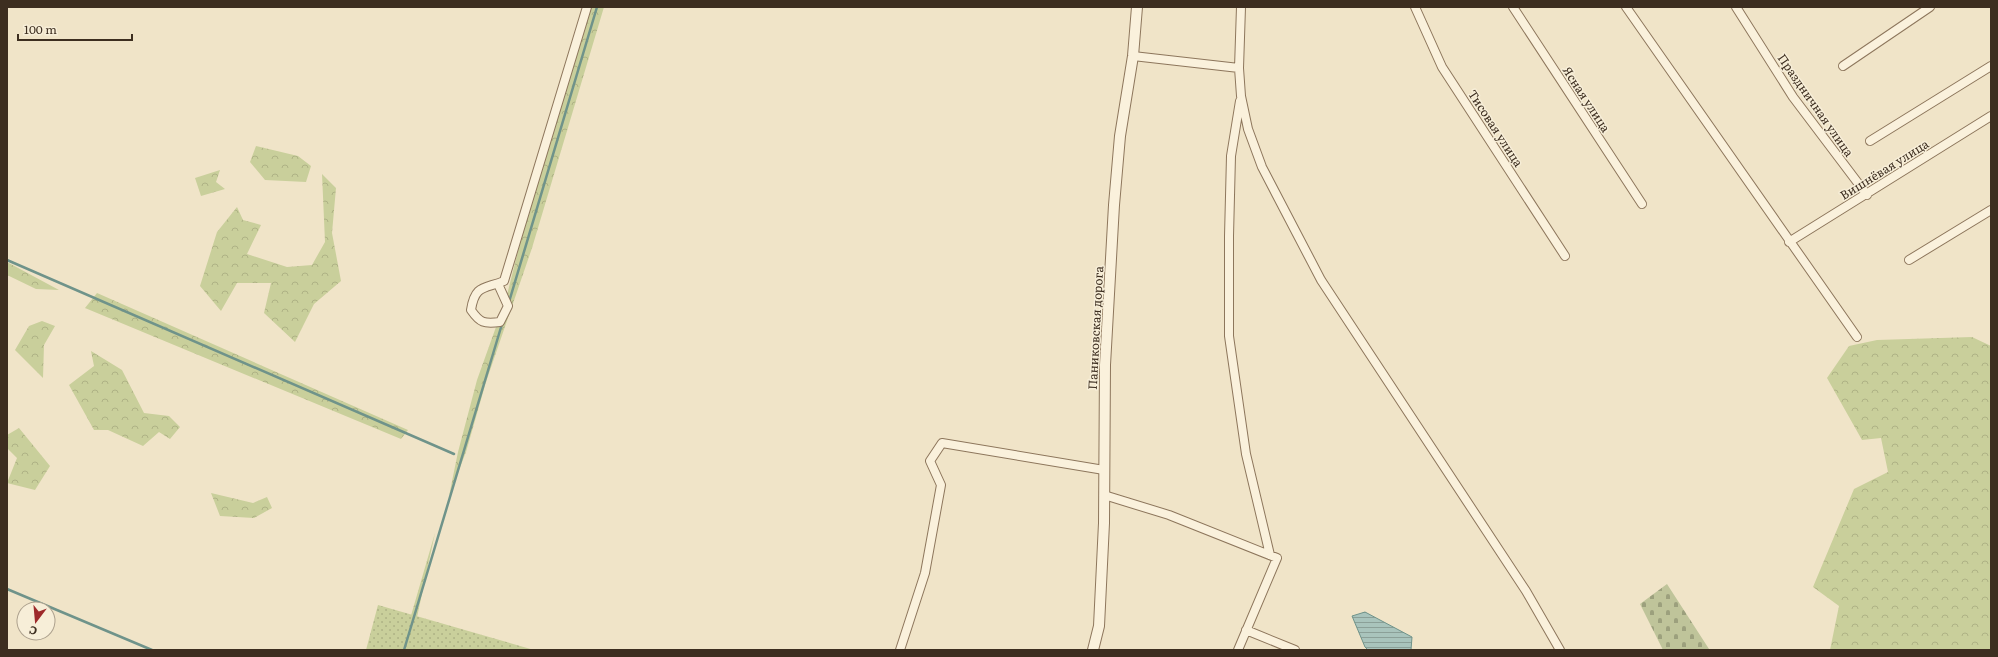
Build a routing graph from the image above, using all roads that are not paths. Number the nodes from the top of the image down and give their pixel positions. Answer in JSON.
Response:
{"nodes":[{"id":1,"x":587,"y":7,"type":"edge"},
{"id":2,"x":1137,"y":7,"type":"edge"},
{"id":3,"x":1241,"y":7,"type":"edge"},
{"id":4,"x":1415,"y":7,"type":"edge"},
{"id":5,"x":1512,"y":7,"type":"edge"},
{"id":6,"x":1626,"y":7,"type":"edge"},
{"id":7,"x":1736,"y":7,"type":"edge"},
{"id":8,"x":1930,"y":7,"type":"edge"},
{"id":9,"x":1133,"y":56,"type":"junction"},
{"id":10,"x":1843,"y":66,"type":"dead end"},
{"id":11,"x":1991,"y":66,"type":"edge"},
{"id":12,"x":1239,"y":68,"type":"junction"},
{"id":13,"x":1241,"y":96,"type":"junction"},
{"id":14,"x":1991,"y":116,"type":"edge"},
{"id":15,"x":1870,"y":141,"type":"dead end"},
{"id":16,"x":1867,"y":195,"type":"junction"},
{"id":17,"x":1642,"y":204,"type":"dead end"},
{"id":18,"x":1991,"y":210,"type":"edge"},
{"id":19,"x":1789,"y":242,"type":"junction"},
{"id":20,"x":1565,"y":256,"type":"dead end"},
{"id":21,"x":1909,"y":260,"type":"dead end"},
{"id":22,"x":498,"y":284,"type":"junction"},
{"id":23,"x":1857,"y":338,"type":"dead end"},
{"id":24,"x":1104,"y":470,"type":"junction"},
{"id":25,"x":1104,"y":495,"type":"junction"},
{"id":26,"x":1270,"y":555,"type":"junction"},
{"id":27,"x":1246,"y":630,"type":"junction"},
{"id":28,"x":900,"y":650,"type":"edge"},
{"id":29,"x":1093,"y":650,"type":"edge"},
{"id":30,"x":1238,"y":650,"type":"edge"},
{"id":31,"x":1295,"y":650,"type":"edge"},
{"id":32,"x":1560,"y":650,"type":"edge"}],
"edges":[{"from":1,"to":22,"type":"street"},
{"from":2,"to":9,"type":"street","name":"Паниковская дорога"},
{"from":3,"to":12,"type":"street"},
{"from":4,"to":20,"type":"street","name":"Тисовая улица"},
{"from":5,"to":17,"type":"street","name":"Ясная улица"},
{"from":6,"to":19,"type":"street"},
{"from":7,"to":16,"type":"street","name":"Праздничная улица"},
{"from":8,"to":10,"type":"street"},
{"from":9,"to":12,"type":"street"},
{"from":9,"to":24,"type":"street","name":"Паниковская дорога"},
{"from":11,"to":15,"type":"street"},
{"from":12,"to":13,"type":"street"},
{"from":13,"to":26,"type":"street"},
{"from":13,"to":32,"type":"street"},
{"from":14,"to":16,"type":"street","name":"Вишнёвая улица"},
{"from":16,"to":19,"type":"street","name":"Вишнёвая улица"},
{"from":18,"to":21,"type":"street"},
{"from":19,"to":23,"type":"street"},
{"from":22,"to":22,"type":"street"},
{"from":24,"to":25,"type":"street","name":"Паниковская дорога"},
{"from":24,"to":28,"type":"street"},
{"from":25,"to":26,"type":"street"},
{"from":25,"to":29,"type":"street","name":"Паниковская дорога"},
{"from":26,"to":27,"type":"street"},
{"from":27,"to":30,"type":"street"},
{"from":27,"to":31,"type":"street"}]}
